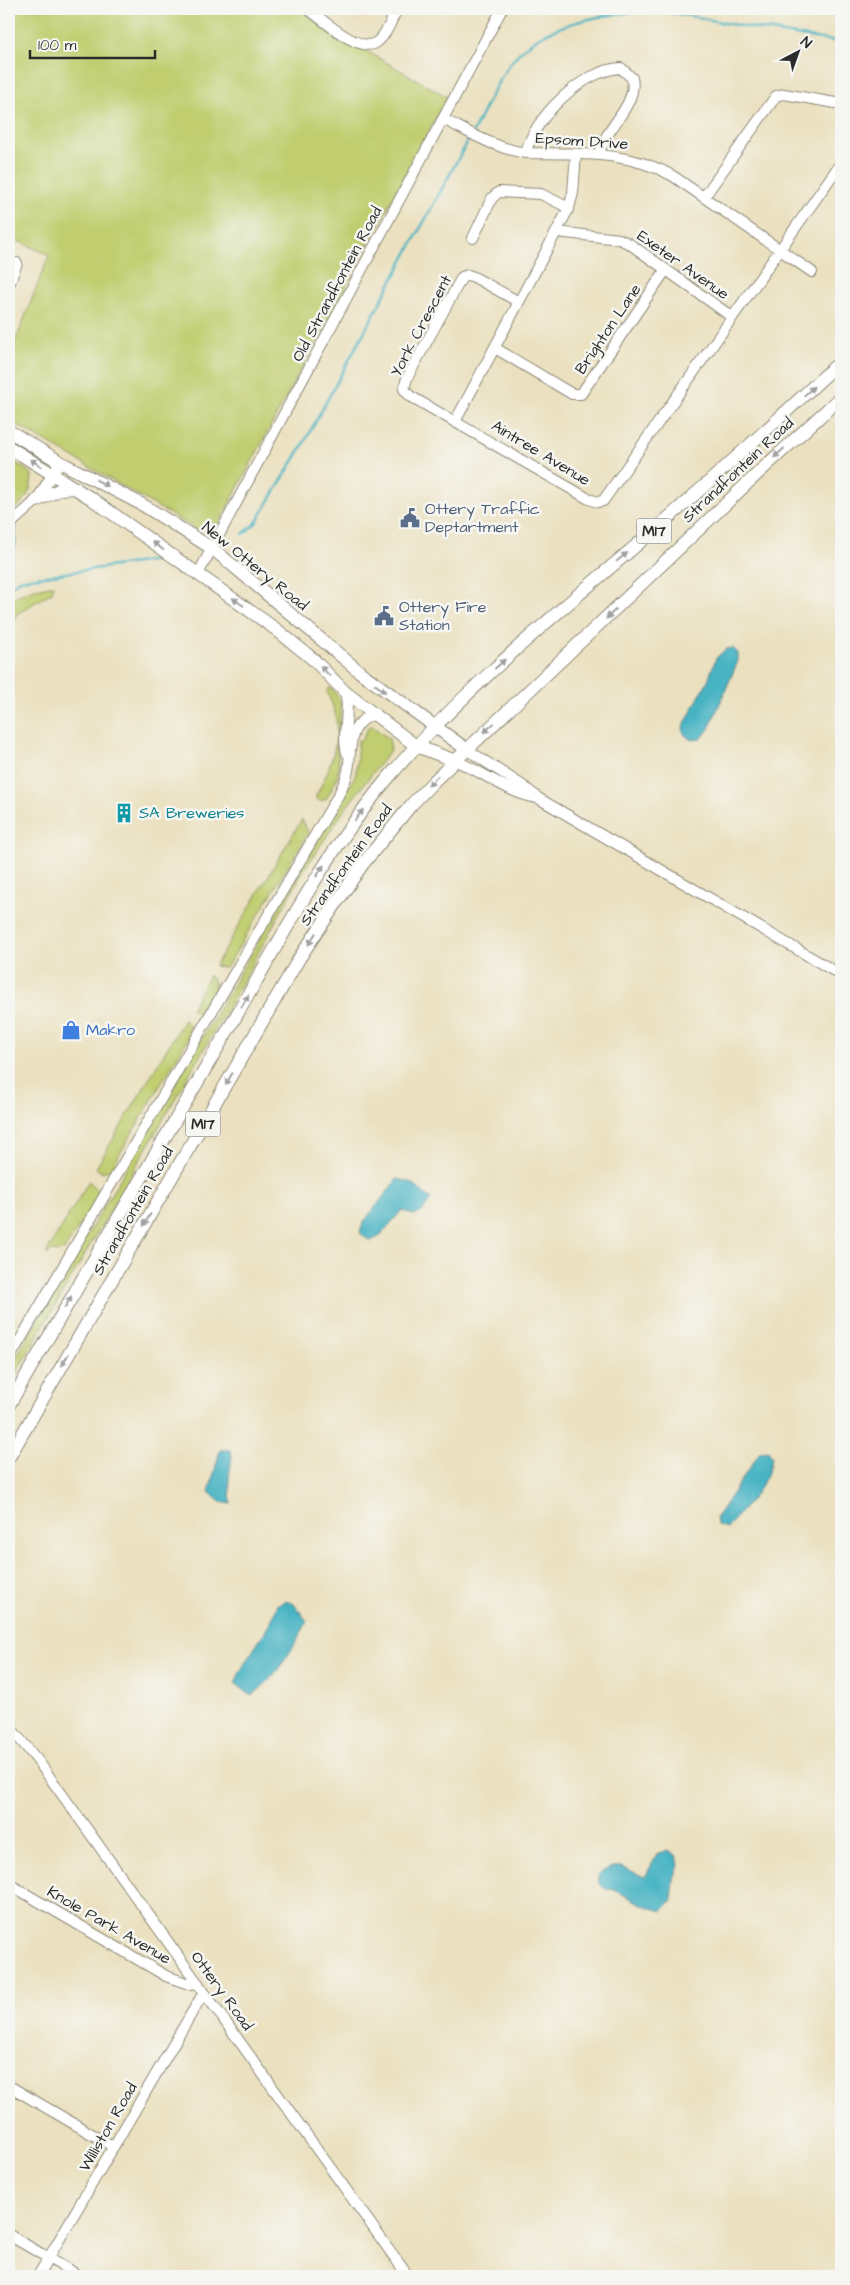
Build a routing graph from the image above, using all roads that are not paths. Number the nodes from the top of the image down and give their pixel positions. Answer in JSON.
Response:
{"nodes":[{"id":1,"x":308,"y":9,"type":"edge"},
{"id":2,"x":397,"y":9,"type":"edge"},
{"id":3,"x":502,"y":9,"type":"edge"},
{"id":4,"x":841,"y":104,"type":"edge"},
{"id":5,"x":443,"y":119,"type":"junction"},
{"id":6,"x":526,"y":153,"type":"junction"},
{"id":7,"x":576,"y":154,"type":"junction"},
{"id":8,"x":599,"y":155,"type":"junction"},
{"id":9,"x":841,"y":162,"type":"edge"},
{"id":10,"x":704,"y":197,"type":"junction"},
{"id":11,"x":569,"y":208,"type":"junction"},
{"id":12,"x":556,"y":232,"type":"junction"},
{"id":13,"x":473,"y":238,"type":"dead end"},
{"id":14,"x":779,"y":250,"type":"junction"},
{"id":15,"x":17,"y":263,"type":"dead end"},
{"id":16,"x":665,"y":271,"type":"junction"},
{"id":17,"x":812,"y":272,"type":"dead end"},
{"id":18,"x":9,"y":285,"type":"edge"},
{"id":19,"x":519,"y":302,"type":"junction"},
{"id":20,"x":732,"y":317,"type":"junction"},
{"id":21,"x":495,"y":348,"type":"junction"},
{"id":22,"x":841,"y":361,"type":"edge"},
{"id":23,"x":841,"y":397,"type":"edge"},
{"id":24,"x":456,"y":420,"type":"junction"},
{"id":25,"x":9,"y":431,"type":"edge"},
{"id":26,"x":9,"y":447,"type":"edge"},
{"id":27,"x":60,"y":462,"type":"junction"},
{"id":28,"x":53,"y":474,"type":"junction"},
{"id":29,"x":76,"y":488,"type":"junction"},
{"id":30,"x":36,"y":501,"type":"junction"},
{"id":31,"x":9,"y":524,"type":"edge"},
{"id":32,"x":212,"y":549,"type":"junction"},
{"id":33,"x":198,"y":574,"type":"junction"},
{"id":34,"x":345,"y":692,"type":"junction"},
{"id":35,"x":374,"y":714,"type":"junction"},
{"id":36,"x":435,"y":727,"type":"junction"},
{"id":37,"x":416,"y":746,"type":"junction"},
{"id":38,"x":466,"y":749,"type":"junction"},
{"id":39,"x":349,"y":759,"type":"junction"},
{"id":40,"x":453,"y":760,"type":"junction"},
{"id":41,"x":538,"y":798,"type":"junction"},
{"id":42,"x":841,"y":975,"type":"edge"},
{"id":43,"x":9,"y":1359,"type":"edge"},
{"id":44,"x":9,"y":1405,"type":"edge"},
{"id":45,"x":9,"y":1457,"type":"edge"},
{"id":46,"x":9,"y":1726,"type":"edge"},
{"id":47,"x":9,"y":1884,"type":"edge"},
{"id":48,"x":201,"y":1988,"type":"junction"},
{"id":49,"x":9,"y":2086,"type":"edge"},
{"id":50,"x":114,"y":2148,"type":"junction"},
{"id":51,"x":9,"y":2235,"type":"edge"},
{"id":52,"x":49,"y":2259,"type":"junction"},
{"id":53,"x":38,"y":2276,"type":"edge"},
{"id":54,"x":79,"y":2276,"type":"edge"},
{"id":55,"x":408,"y":2276,"type":"edge"}],
"edges":[{"from":1,"to":2,"type":"street"},
{"from":3,"to":5,"type":"street","name":"Old Strandfontein Road"},
{"from":4,"to":10,"type":"street"},
{"from":5,"to":6,"type":"street","name":"Epsom Drive"},
{"from":5,"to":32,"type":"street","name":"Old Strandfontein Road"},
{"from":6,"to":7,"type":"street","name":"Epsom Drive"},
{"from":6,"to":8,"type":"street"},
{"from":7,"to":8,"type":"street","name":"Epsom Drive"},
{"from":7,"to":11,"type":"street"},
{"from":8,"to":10,"type":"street","name":"Epsom Drive"},
{"from":9,"to":14,"type":"street","name":"Aintree Avenue"},
{"from":10,"to":14,"type":"street","name":"Epsom Drive"},
{"from":11,"to":12,"type":"street"},
{"from":11,"to":13,"type":"street"},
{"from":12,"to":16,"type":"street","name":"Exeter Avenue"},
{"from":12,"to":19,"type":"street"},
{"from":14,"to":17,"type":"street","name":"Epsom Drive"},
{"from":14,"to":20,"type":"street","name":"Aintree Avenue"},
{"from":15,"to":18,"type":"street"},
{"from":16,"to":20,"type":"street","name":"Exeter Avenue"},
{"from":16,"to":21,"type":"street","name":"Brighton Lane"},
{"from":19,"to":21,"type":"street"},
{"from":19,"to":24,"type":"street","name":"York Crescent"},
{"from":20,"to":24,"type":"street","name":"Aintree Avenue"},
{"from":21,"to":24,"type":"street"},
{"from":36,"to":22,"type":"main road","name":"Strandfontein Road","number":"M17","one_way":true},
{"from":23,"to":38,"type":"main road","name":"Strandfontein Road","number":"M17","one_way":true},
{"from":25,"to":27,"type":"main road","name":"New Ottery Road"},
{"from":28,"to":26,"type":"main road","one_way":true},
{"from":27,"to":28,"type":"street"},
{"from":27,"to":32,"type":"main road","name":"New Ottery Road","one_way":true},
{"from":28,"to":29,"type":"main road"},
{"from":28,"to":30,"type":"street"},
{"from":29,"to":30,"type":"main road"},
{"from":33,"to":29,"type":"main road","one_way":true},
{"from":30,"to":31,"type":"street"},
{"from":32,"to":33,"type":"street","name":"Old Strandfontein Road"},
{"from":32,"to":36,"type":"main road","name":"New Ottery Road","one_way":true},
{"from":34,"to":33,"type":"main road","one_way":true},
{"from":34,"to":35,"type":"main road"},
{"from":34,"to":39,"type":"street","name":"Strandfontein Road"},
{"from":35,"to":37,"type":"main road"},
{"from":35,"to":39,"type":"street","name":"Strandfontein Road"},
{"from":36,"to":37,"type":"main road","name":"Strandfontein Road","number":"M17"},
{"from":36,"to":38,"type":"main road","name":"New Ottery Road"},
{"from":37,"to":40,"type":"main road"},
{"from":44,"to":37,"type":"main road","name":"Strandfontein Road","number":"M17","one_way":true},
{"from":38,"to":40,"type":"main road","name":"Strandfontein Road","number":"M17"},
{"from":38,"to":41,"type":"street"},
{"from":39,"to":43,"type":"street","name":"Strandfontein Road"},
{"from":40,"to":41,"type":"street"},
{"from":40,"to":45,"type":"main road","name":"Strandfontein Road","number":"M17","one_way":true},
{"from":41,"to":42,"type":"street"},
{"from":46,"to":48,"type":"street","name":"Ottery Road"},
{"from":47,"to":48,"type":"street","name":"Knole Park Avenue"},
{"from":48,"to":50,"type":"street","name":"Williston Road"},
{"from":48,"to":55,"type":"street","name":"Ottery Road"},
{"from":49,"to":50,"type":"street"},
{"from":50,"to":52,"type":"street","name":"Williston Road"},
{"from":51,"to":52,"type":"street"},
{"from":52,"to":53,"type":"street","name":"Williston Road"},
{"from":52,"to":54,"type":"street"}]}
